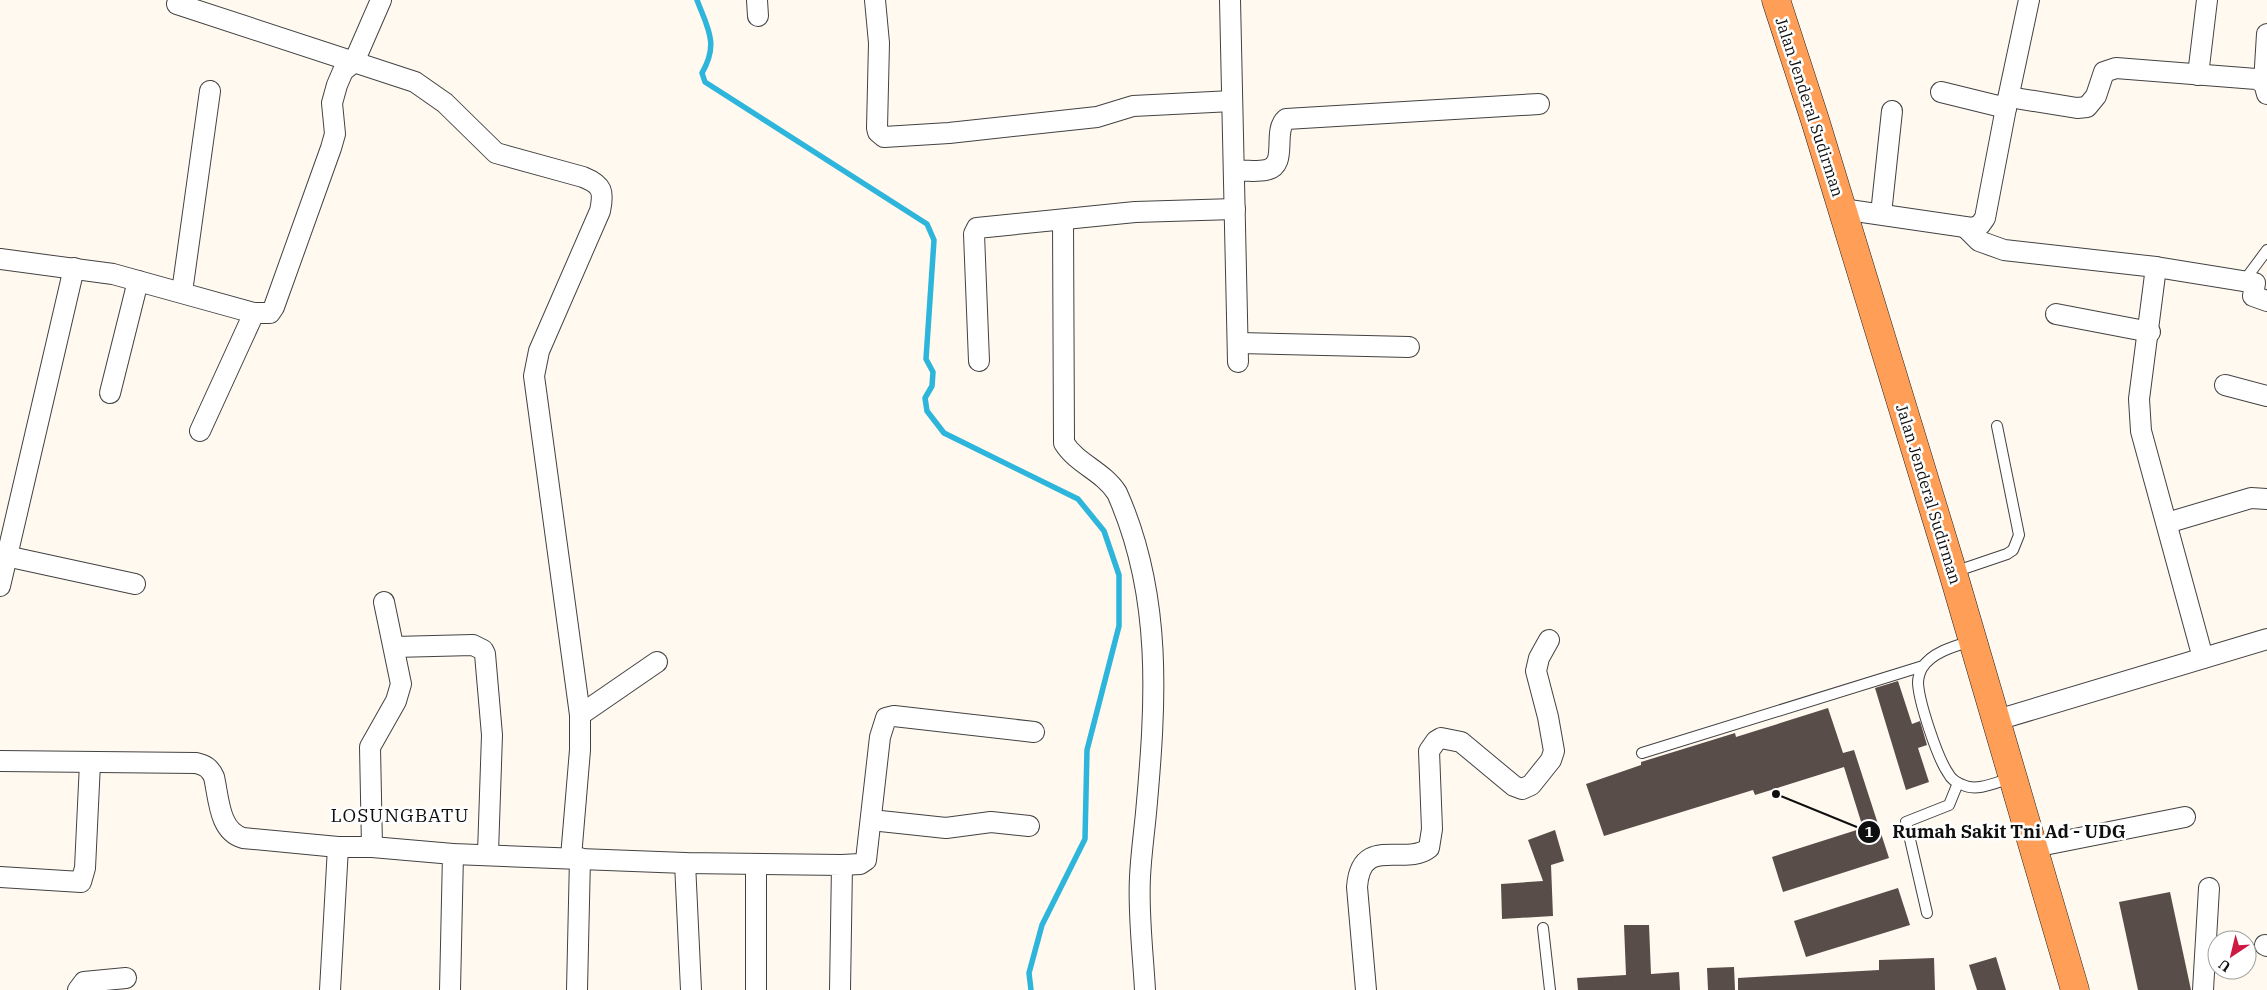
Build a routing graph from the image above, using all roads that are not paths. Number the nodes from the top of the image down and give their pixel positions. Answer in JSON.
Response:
{"nodes":[{"id":1,"x":381,"y":0,"type":"edge"},
{"id":2,"x":875,"y":0,"type":"edge"},
{"id":3,"x":1230,"y":0,"type":"edge"},
{"id":4,"x":1776,"y":0,"type":"edge"},
{"id":5,"x":2029,"y":0,"type":"edge"},
{"id":6,"x":2207,"y":0,"type":"edge"},
{"id":7,"x":176,"y":4,"type":"dead end"},
{"id":8,"x":2267,"y":34,"type":"edge"},
{"id":9,"x":2266,"y":60,"type":"edge"},
{"id":10,"x":354,"y":62,"type":"junction"},
{"id":11,"x":2198,"y":75,"type":"junction"},
{"id":12,"x":2266,"y":88,"type":"edge"},
{"id":13,"x":210,"y":91,"type":"dead end"},
{"id":14,"x":1941,"y":92,"type":"dead end"},
{"id":15,"x":1232,"y":101,"type":"junction"},
{"id":16,"x":2007,"y":103,"type":"junction"},
{"id":17,"x":1539,"y":104,"type":"dead end"},
{"id":18,"x":1892,"y":111,"type":"dead end"},
{"id":19,"x":1234,"y":171,"type":"junction"},
{"id":20,"x":1842,"y":208,"type":"junction"},
{"id":21,"x":1235,"y":209,"type":"junction"},
{"id":22,"x":1880,"y":214,"type":"junction"},
{"id":23,"x":1062,"y":220,"type":"junction"},
{"id":24,"x":1966,"y":228,"type":"junction"},
{"id":25,"x":2267,"y":250,"type":"edge"},
{"id":26,"x":0,"y":259,"type":"edge"},
{"id":27,"x":2156,"y":267,"type":"junction"},
{"id":28,"x":74,"y":268,"type":"junction"},
{"id":29,"x":138,"y":281,"type":"junction"},
{"id":30,"x":2244,"y":281,"type":"junction"},
{"id":31,"x":182,"y":292,"type":"junction"},
{"id":32,"x":2267,"y":300,"type":"edge"},
{"id":33,"x":254,"y":313,"type":"junction"},
{"id":34,"x":2056,"y":314,"type":"dead end"},
{"id":35,"x":2150,"y":332,"type":"junction"},
{"id":36,"x":1409,"y":347,"type":"dead end"},
{"id":37,"x":979,"y":361,"type":"dead end"},
{"id":38,"x":2225,"y":385,"type":"dead end"},
{"id":39,"x":110,"y":393,"type":"dead end"},
{"id":40,"x":2267,"y":396,"type":"edge"},
{"id":41,"x":1997,"y":426,"type":"dead end"},
{"id":42,"x":200,"y":431,"type":"dead end"},
{"id":43,"x":2267,"y":499,"type":"edge"},
{"id":44,"x":2167,"y":523,"type":"junction"},
{"id":45,"x":6,"y":556,"type":"junction"},
{"id":46,"x":1953,"y":573,"type":"junction"},
{"id":47,"x":135,"y":584,"type":"dead end"},
{"id":48,"x":0,"y":586,"type":"edge"},
{"id":49,"x":384,"y":602,"type":"dead end"},
{"id":50,"x":1549,"y":640,"type":"dead end"},
{"id":51,"x":1972,"y":640,"type":"junction"},
{"id":52,"x":2267,"y":640,"type":"edge"},
{"id":53,"x":394,"y":647,"type":"junction"},
{"id":54,"x":2203,"y":658,"type":"junction"},
{"id":55,"x":657,"y":662,"type":"dead end"},
{"id":56,"x":1924,"y":666,"type":"junction"},
{"id":57,"x":580,"y":715,"type":"junction"},
{"id":58,"x":1997,"y":720,"type":"junction"},
{"id":59,"x":1034,"y":732,"type":"dead end"},
{"id":60,"x":1642,"y":753,"type":"dead end"},
{"id":61,"x":0,"y":761,"type":"edge"},
{"id":62,"x":90,"y":763,"type":"junction"},
{"id":63,"x":2014,"y":778,"type":"junction"},
{"id":64,"x":1958,"y":783,"type":"junction"},
{"id":65,"x":2185,"y":817,"type":"dead end"},
{"id":66,"x":871,"y":820,"type":"junction"},
{"id":67,"x":1029,"y":826,"type":"dead end"},
{"id":68,"x":2034,"y":846,"type":"junction"},
{"id":69,"x":338,"y":847,"type":"junction"},
{"id":70,"x":372,"y":847,"type":"junction"},
{"id":71,"x":488,"y":853,"type":"junction"},
{"id":72,"x":453,"y":854,"type":"junction"},
{"id":73,"x":575,"y":857,"type":"junction"},
{"id":74,"x":685,"y":863,"type":"junction"},
{"id":75,"x":756,"y":864,"type":"junction"},
{"id":76,"x":842,"y":865,"type":"junction"},
{"id":77,"x":0,"y":877,"type":"edge"},
{"id":78,"x":2209,"y":888,"type":"dead end"},
{"id":79,"x":1927,"y":913,"type":"dead end"},
{"id":80,"x":1543,"y":928,"type":"dead end"},
{"id":81,"x":126,"y":978,"type":"dead end"},
{"id":82,"x":78,"y":990,"type":"edge"},
{"id":83,"x":330,"y":990,"type":"edge"},
{"id":84,"x":450,"y":990,"type":"edge"},
{"id":85,"x":577,"y":990,"type":"edge"},
{"id":86,"x":691,"y":990,"type":"edge"},
{"id":87,"x":756,"y":990,"type":"edge"},
{"id":88,"x":840,"y":990,"type":"edge"},
{"id":89,"x":1145,"y":990,"type":"edge"},
{"id":90,"x":1366,"y":990,"type":"edge"},
{"id":91,"x":1550,"y":990,"type":"edge"},
{"id":92,"x":2075,"y":990,"type":"edge"},
{"id":93,"x":2203,"y":990,"type":"edge"}],
"edges":[{"from":1,"to":10,"type":"street"},
{"from":2,"to":15,"type":"street"},
{"from":3,"to":15,"type":"street"},
{"from":4,"to":20,"type":"highway","name":"Jalan Jenderal Sudirman"},
{"from":5,"to":16,"type":"street"},
{"from":6,"to":11,"type":"street"},
{"from":7,"to":10,"type":"street"},
{"from":8,"to":9,"type":"street"},
{"from":9,"to":12,"type":"street"},
{"from":10,"to":33,"type":"street"},
{"from":10,"to":57,"type":"street"},
{"from":11,"to":12,"type":"street"},
{"from":11,"to":16,"type":"street"},
{"from":13,"to":31,"type":"street"},
{"from":14,"to":16,"type":"street"},
{"from":15,"to":19,"type":"street"},
{"from":16,"to":24,"type":"street"},
{"from":17,"to":19,"type":"street"},
{"from":18,"to":22,"type":"street"},
{"from":19,"to":21,"type":"street"},
{"from":20,"to":22,"type":"street"},
{"from":20,"to":46,"type":"highway","name":"Jalan Jenderal Sudirman"},
{"from":21,"to":23,"type":"street"},
{"from":21,"to":36,"type":"street"},
{"from":22,"to":24,"type":"street"},
{"from":23,"to":37,"type":"street"},
{"from":23,"to":89,"type":"street"},
{"from":24,"to":27,"type":"street"},
{"from":25,"to":30,"type":"lane"},
{"from":26,"to":28,"type":"street"},
{"from":27,"to":30,"type":"street"},
{"from":27,"to":35,"type":"street"},
{"from":28,"to":29,"type":"street"},
{"from":28,"to":45,"type":"street"},
{"from":29,"to":31,"type":"street"},
{"from":29,"to":39,"type":"street"},
{"from":30,"to":32,"type":"street"},
{"from":31,"to":33,"type":"street"},
{"from":33,"to":42,"type":"street"},
{"from":34,"to":35,"type":"street"},
{"from":35,"to":44,"type":"street"},
{"from":38,"to":40,"type":"street"},
{"from":41,"to":46,"type":"lane"},
{"from":43,"to":44,"type":"street"},
{"from":44,"to":54,"type":"street"},
{"from":45,"to":47,"type":"street"},
{"from":45,"to":48,"type":"street"},
{"from":46,"to":51,"type":"highway","name":"Jalan Jenderal Sudirman"},
{"from":49,"to":53,"type":"street"},
{"from":50,"to":90,"type":"street"},
{"from":51,"to":56,"type":"lane"},
{"from":51,"to":58,"type":"highway","name":"Jalan Jenderal Sudirman"},
{"from":52,"to":54,"type":"street"},
{"from":53,"to":70,"type":"street"},
{"from":53,"to":71,"type":"street"},
{"from":54,"to":58,"type":"street"},
{"from":55,"to":57,"type":"street"},
{"from":56,"to":60,"type":"lane"},
{"from":56,"to":64,"type":"lane"},
{"from":57,"to":73,"type":"street"},
{"from":58,"to":63,"type":"highway","name":"Jalan Jenderal Sudirman"},
{"from":59,"to":66,"type":"street"},
{"from":61,"to":62,"type":"street"},
{"from":62,"to":69,"type":"street"},
{"from":62,"to":77,"type":"street"},
{"from":63,"to":64,"type":"lane"},
{"from":63,"to":68,"type":"highway","name":"Jalan Jenderal Sudirman"},
{"from":64,"to":79,"type":"lane"},
{"from":65,"to":68,"type":"street"},
{"from":66,"to":67,"type":"street"},
{"from":66,"to":76,"type":"street"},
{"from":68,"to":92,"type":"highway","name":"Jalan Jenderal Sudirman"},
{"from":69,"to":70,"type":"street"},
{"from":69,"to":83,"type":"street"},
{"from":70,"to":72,"type":"street"},
{"from":71,"to":72,"type":"street"},
{"from":71,"to":73,"type":"street"},
{"from":72,"to":84,"type":"street"},
{"from":73,"to":74,"type":"street"},
{"from":73,"to":85,"type":"street"},
{"from":74,"to":75,"type":"street"},
{"from":74,"to":86,"type":"street"},
{"from":75,"to":76,"type":"street"},
{"from":75,"to":87,"type":"street"},
{"from":76,"to":88,"type":"street"},
{"from":78,"to":93,"type":"street"},
{"from":80,"to":91,"type":"lane"},
{"from":81,"to":82,"type":"street"}]}
